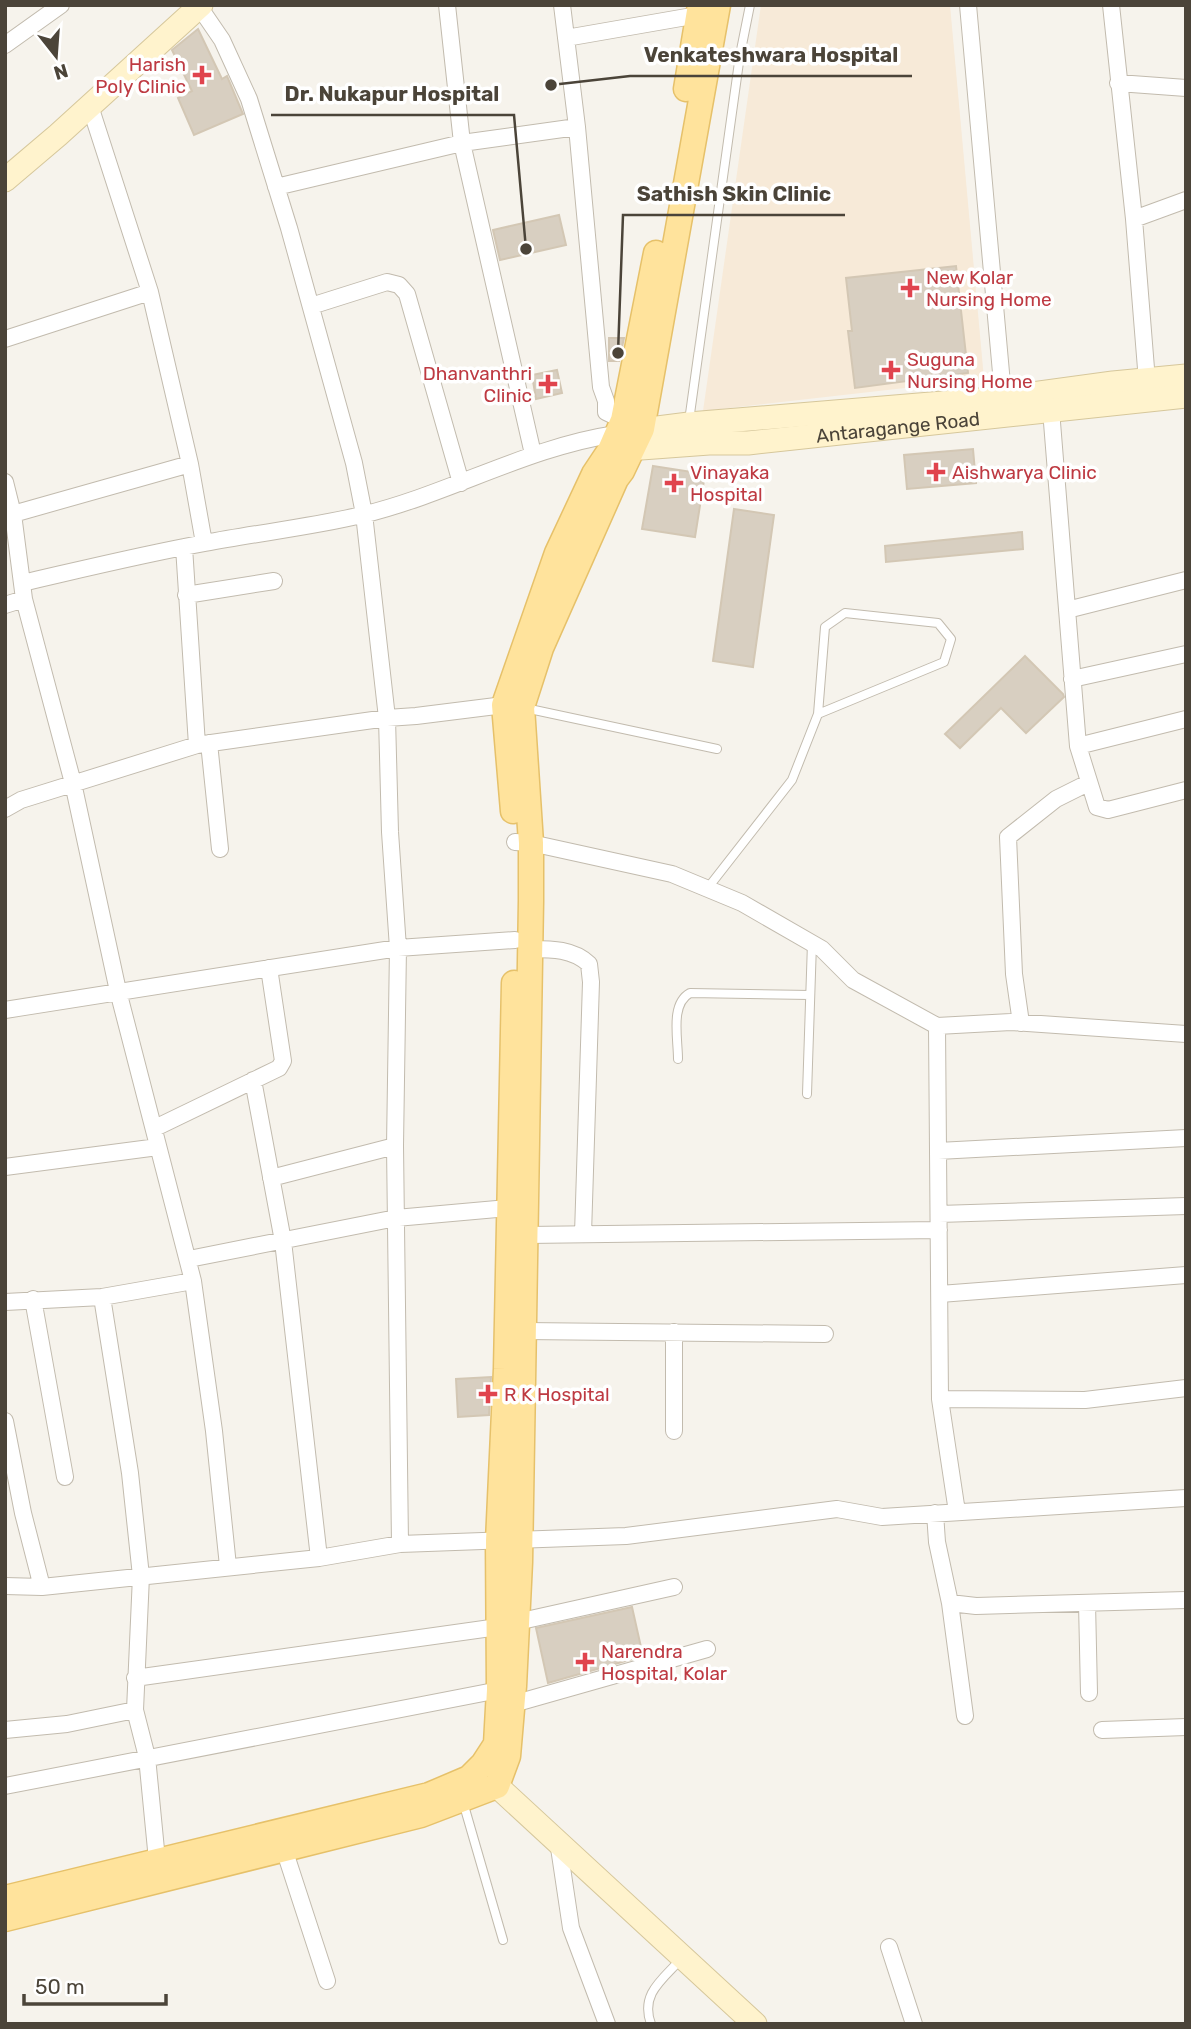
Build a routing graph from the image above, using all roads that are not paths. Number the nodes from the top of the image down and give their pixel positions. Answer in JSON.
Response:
{"nodes":[{"id":1,"x":61,"y":5,"type":"edge"},
{"id":2,"x":447,"y":5,"type":"edge"},
{"id":3,"x":562,"y":5,"type":"edge"},
{"id":4,"x":750,"y":5,"type":"edge"},
{"id":5,"x":968,"y":5,"type":"edge"},
{"id":6,"x":1111,"y":5,"type":"edge"},
{"id":7,"x":199,"y":6,"type":"edge"},
{"id":8,"x":705,"y":9,"type":"edge"},
{"id":9,"x":566,"y":38,"type":"junction"},
{"id":10,"x":5,"y":46,"type":"edge"},
{"id":11,"x":1118,"y":83,"type":"junction"},
{"id":12,"x":1186,"y":88,"type":"edge"},
{"id":13,"x":90,"y":106,"type":"junction"},
{"id":14,"x":577,"y":127,"type":"junction"},
{"id":15,"x":462,"y":143,"type":"junction"},
{"id":16,"x":5,"y":180,"type":"edge"},
{"id":17,"x":276,"y":187,"type":"junction"},
{"id":18,"x":1186,"y":200,"type":"edge"},
{"id":19,"x":1134,"y":219,"type":"junction"},
{"id":20,"x":150,"y":292,"type":"junction"},
{"id":21,"x":311,"y":306,"type":"junction"},
{"id":22,"x":5,"y":339,"type":"edge"},
{"id":23,"x":1186,"y":376,"type":"edge"},
{"id":24,"x":1147,"y":381,"type":"junction"},
{"id":25,"x":1186,"y":396,"type":"edge"},
{"id":26,"x":1004,"y":407,"type":"junction"},
{"id":27,"x":1051,"y":410,"type":"junction"},
{"id":28,"x":689,"y":424,"type":"junction"},
{"id":29,"x":624,"y":437,"type":"junction"},
{"id":30,"x":533,"y":454,"type":"junction"},
{"id":31,"x":190,"y":464,"type":"junction"},
{"id":32,"x":461,"y":483,"type":"junction"},
{"id":33,"x":5,"y":484,"type":"edge"},
{"id":34,"x":13,"y":514,"type":"junction"},
{"id":35,"x":364,"y":514,"type":"junction"},
{"id":36,"x":204,"y":543,"type":"junction"},
{"id":37,"x":184,"y":547,"type":"junction"},
{"id":38,"x":1186,"y":580,"type":"edge"},
{"id":39,"x":274,"y":581,"type":"dead end"},
{"id":40,"x":22,"y":583,"type":"junction"},
{"id":41,"x":186,"y":595,"type":"junction"},
{"id":42,"x":24,"y":600,"type":"junction"},
{"id":43,"x":5,"y":605,"type":"edge"},
{"id":44,"x":1067,"y":610,"type":"junction"},
{"id":45,"x":1186,"y":654,"type":"edge"},
{"id":46,"x":1072,"y":679,"type":"junction"},
{"id":47,"x":513,"y":706,"type":"junction"},
{"id":48,"x":818,"y":714,"type":"junction"},
{"id":49,"x":387,"y":718,"type":"junction"},
{"id":50,"x":1186,"y":719,"type":"edge"},
{"id":51,"x":203,"y":743,"type":"junction"},
{"id":52,"x":1078,"y":746,"type":"junction"},
{"id":53,"x":717,"y":749,"type":"dead end"},
{"id":54,"x":73,"y":783,"type":"junction"},
{"id":55,"x":1088,"y":783,"type":"junction"},
{"id":56,"x":1186,"y":790,"type":"edge"},
{"id":57,"x":5,"y":809,"type":"edge"},
{"id":58,"x":523,"y":843,"type":"junction"},
{"id":59,"x":219,"y":849,"type":"dead end"},
{"id":60,"x":707,"y":888,"type":"junction"},
{"id":61,"x":812,"y":943,"type":"junction"},
{"id":62,"x":523,"y":945,"type":"junction"},
{"id":63,"x":398,"y":948,"type":"junction"},
{"id":64,"x":269,"y":968,"type":"junction"},
{"id":65,"x":118,"y":991,"type":"junction"},
{"id":66,"x":810,"y":995,"type":"junction"},
{"id":67,"x":5,"y":1010,"type":"edge"},
{"id":68,"x":1021,"y":1023,"type":"junction"},
{"id":69,"x":937,"y":1026,"type":"junction"},
{"id":70,"x":1186,"y":1034,"type":"edge"},
{"id":71,"x":678,"y":1059,"type":"dead end"},
{"id":72,"x":253,"y":1080,"type":"junction"},
{"id":73,"x":807,"y":1094,"type":"dead end"},
{"id":74,"x":155,"y":1128,"type":"junction"},
{"id":75,"x":1186,"y":1138,"type":"edge"},
{"id":76,"x":395,"y":1146,"type":"junction"},
{"id":77,"x":158,"y":1147,"type":"junction"},
{"id":78,"x":938,"y":1151,"type":"junction"},
{"id":79,"x":5,"y":1167,"type":"edge"},
{"id":80,"x":271,"y":1178,"type":"junction"},
{"id":81,"x":1186,"y":1206,"type":"edge"},
{"id":82,"x":508,"y":1208,"type":"junction"},
{"id":83,"x":396,"y":1219,"type":"junction"},
{"id":84,"x":939,"y":1222,"type":"junction"},
{"id":85,"x":583,"y":1234,"type":"junction"},
{"id":86,"x":527,"y":1235,"type":"junction"},
{"id":87,"x":283,"y":1241,"type":"junction"},
{"id":88,"x":189,"y":1259,"type":"junction"},
{"id":89,"x":1186,"y":1275,"type":"edge"},
{"id":90,"x":193,"y":1281,"type":"junction"},
{"id":91,"x":940,"y":1294,"type":"junction"},
{"id":92,"x":102,"y":1297,"type":"junction"},
{"id":93,"x":33,"y":1299,"type":"junction"},
{"id":94,"x":5,"y":1302,"type":"edge"},
{"id":95,"x":524,"y":1331,"type":"junction"},
{"id":96,"x":674,"y":1332,"type":"junction"},
{"id":97,"x":825,"y":1334,"type":"dead end"},
{"id":98,"x":1186,"y":1388,"type":"edge"},
{"id":99,"x":940,"y":1399,"type":"junction"},
{"id":100,"x":5,"y":1421,"type":"edge"},
{"id":101,"x":674,"y":1431,"type":"dead end"},
{"id":102,"x":65,"y":1477,"type":"dead end"},
{"id":103,"x":1186,"y":1498,"type":"edge"},
{"id":104,"x":957,"y":1512,"type":"junction"},
{"id":105,"x":935,"y":1513,"type":"junction"},
{"id":106,"x":509,"y":1540,"type":"junction"},
{"id":107,"x":400,"y":1544,"type":"junction"},
{"id":108,"x":318,"y":1558,"type":"junction"},
{"id":109,"x":228,"y":1566,"type":"junction"},
{"id":110,"x":141,"y":1576,"type":"junction"},
{"id":111,"x":5,"y":1586,"type":"edge"},
{"id":112,"x":42,"y":1587,"type":"junction"},
{"id":113,"x":674,"y":1587,"type":"dead end"},
{"id":114,"x":1186,"y":1600,"type":"edge"},
{"id":115,"x":1087,"y":1602,"type":"junction"},
{"id":116,"x":950,"y":1603,"type":"junction"},
{"id":117,"x":508,"y":1624,"type":"junction"},
{"id":118,"x":707,"y":1648,"type":"dead end"},
{"id":119,"x":135,"y":1678,"type":"junction"},
{"id":120,"x":1089,"y":1693,"type":"dead end"},
{"id":121,"x":506,"y":1697,"type":"junction"},
{"id":122,"x":135,"y":1710,"type":"junction"},
{"id":123,"x":965,"y":1716,"type":"dead end"},
{"id":124,"x":1186,"y":1727,"type":"edge"},
{"id":125,"x":5,"y":1730,"type":"edge"},
{"id":126,"x":1102,"y":1730,"type":"dead end"},
{"id":127,"x":147,"y":1757,"type":"junction"},
{"id":128,"x":5,"y":1786,"type":"edge"},
{"id":129,"x":497,"y":1786,"type":"junction"},
{"id":130,"x":462,"y":1799,"type":"junction"},
{"id":131,"x":558,"y":1841,"type":"junction"},
{"id":132,"x":284,"y":1849,"type":"junction"},
{"id":133,"x":157,"y":1860,"type":"junction"},
{"id":134,"x":5,"y":1898,"type":"edge"},
{"id":135,"x":5,"y":1919,"type":"edge"},
{"id":136,"x":503,"y":1940,"type":"dead end"},
{"id":137,"x":888,"y":1947,"type":"dead end"},
{"id":138,"x":683,"y":1957,"type":"junction"},
{"id":139,"x":327,"y":1981,"type":"dead end"},
{"id":140,"x":607,"y":2024,"type":"edge"},
{"id":141,"x":651,"y":2024,"type":"edge"},
{"id":142,"x":755,"y":2024,"type":"edge"},
{"id":143,"x":914,"y":2024,"type":"edge"}],
"edges":[{"from":1,"to":10,"type":"street"},
{"from":2,"to":15,"type":"street"},
{"from":3,"to":9,"type":"street"},
{"from":4,"to":28,"type":"lane"},
{"from":5,"to":26,"type":"street"},
{"from":6,"to":11,"type":"street"},
{"from":7,"to":13,"type":"street"},
{"from":7,"to":17,"type":"street"},
{"from":8,"to":9,"type":"street"},
{"from":8,"to":29,"type":"main road"},
{"from":9,"to":14,"type":"street"},
{"from":11,"to":12,"type":"street"},
{"from":11,"to":19,"type":"street"},
{"from":13,"to":16,"type":"street"},
{"from":13,"to":20,"type":"street"},
{"from":14,"to":15,"type":"street"},
{"from":14,"to":29,"type":"street"},
{"from":15,"to":17,"type":"street"},
{"from":15,"to":30,"type":"street"},
{"from":17,"to":21,"type":"street"},
{"from":18,"to":19,"type":"street"},
{"from":19,"to":24,"type":"street"},
{"from":20,"to":22,"type":"street"},
{"from":20,"to":31,"type":"street"},
{"from":21,"to":32,"type":"street"},
{"from":21,"to":35,"type":"street"},
{"from":23,"to":24,"type":"street","name":"Antaragange Road"},
{"from":24,"to":26,"type":"street","name":"Antaragange Road"},
{"from":25,"to":27,"type":"street","name":"Antaragange Road"},
{"from":26,"to":27,"type":"street","name":"Antaragange Road"},
{"from":26,"to":28,"type":"street","name":"Antaragange Road"},
{"from":26,"to":29,"type":"street","name":"Antaragange Road"},
{"from":27,"to":44,"type":"street"},
{"from":28,"to":29,"type":"street","name":"Antaragange Road"},
{"from":29,"to":30,"type":"street"},
{"from":29,"to":47,"type":"main road"},
{"from":30,"to":32,"type":"street"},
{"from":31,"to":34,"type":"street"},
{"from":31,"to":36,"type":"street"},
{"from":32,"to":35,"type":"street"},
{"from":33,"to":34,"type":"street"},
{"from":34,"to":40,"type":"street"},
{"from":35,"to":36,"type":"street"},
{"from":35,"to":49,"type":"street"},
{"from":36,"to":37,"type":"street"},
{"from":37,"to":40,"type":"street"},
{"from":37,"to":41,"type":"street"},
{"from":38,"to":44,"type":"street"},
{"from":39,"to":41,"type":"street"},
{"from":40,"to":42,"type":"street"},
{"from":41,"to":51,"type":"street"},
{"from":42,"to":43,"type":"street"},
{"from":42,"to":54,"type":"street"},
{"from":44,"to":46,"type":"street"},
{"from":45,"to":46,"type":"street"},
{"from":46,"to":52,"type":"street"},
{"from":47,"to":49,"type":"street"},
{"from":47,"to":53,"type":"lane"},
{"from":47,"to":58,"type":"main road"},
{"from":48,"to":48,"type":"lane"},
{"from":48,"to":60,"type":"lane"},
{"from":49,"to":51,"type":"street"},
{"from":49,"to":63,"type":"street"},
{"from":50,"to":52,"type":"street"},
{"from":51,"to":54,"type":"street"},
{"from":51,"to":59,"type":"street"},
{"from":52,"to":55,"type":"street"},
{"from":54,"to":57,"type":"street"},
{"from":54,"to":65,"type":"street"},
{"from":55,"to":56,"type":"street"},
{"from":55,"to":68,"type":"street"},
{"from":58,"to":60,"type":"street"},
{"from":58,"to":62,"type":"main road"},
{"from":60,"to":61,"type":"street"},
{"from":61,"to":66,"type":"lane"},
{"from":61,"to":69,"type":"street"},
{"from":62,"to":63,"type":"street"},
{"from":62,"to":82,"type":"main road"},
{"from":62,"to":85,"type":"street"},
{"from":62,"to":86,"type":"main road"},
{"from":63,"to":64,"type":"street"},
{"from":63,"to":76,"type":"street"},
{"from":64,"to":65,"type":"street"},
{"from":64,"to":72,"type":"street"},
{"from":65,"to":67,"type":"street"},
{"from":65,"to":74,"type":"street"},
{"from":66,"to":71,"type":"lane"},
{"from":66,"to":73,"type":"lane"},
{"from":68,"to":69,"type":"street"},
{"from":68,"to":70,"type":"street"},
{"from":69,"to":78,"type":"street"},
{"from":72,"to":74,"type":"street"},
{"from":72,"to":80,"type":"street"},
{"from":74,"to":77,"type":"street"},
{"from":75,"to":78,"type":"street"},
{"from":76,"to":80,"type":"street"},
{"from":76,"to":83,"type":"street"},
{"from":77,"to":79,"type":"street"},
{"from":77,"to":88,"type":"street"},
{"from":78,"to":84,"type":"street"},
{"from":80,"to":87,"type":"street"},
{"from":81,"to":84,"type":"street"},
{"from":82,"to":83,"type":"street"},
{"from":82,"to":106,"type":"main road"},
{"from":83,"to":87,"type":"street"},
{"from":83,"to":107,"type":"street"},
{"from":84,"to":85,"type":"street"},
{"from":84,"to":91,"type":"street"},
{"from":85,"to":86,"type":"street"},
{"from":86,"to":95,"type":"main road"},
{"from":87,"to":88,"type":"street"},
{"from":87,"to":108,"type":"street"},
{"from":88,"to":90,"type":"street"},
{"from":89,"to":91,"type":"street"},
{"from":90,"to":92,"type":"street"},
{"from":90,"to":109,"type":"street"},
{"from":91,"to":99,"type":"street"},
{"from":92,"to":93,"type":"street"},
{"from":92,"to":110,"type":"street"},
{"from":93,"to":94,"type":"street"},
{"from":93,"to":102,"type":"street"},
{"from":95,"to":96,"type":"street"},
{"from":95,"to":106,"type":"main road"},
{"from":96,"to":97,"type":"street"},
{"from":96,"to":101,"type":"street"},
{"from":98,"to":99,"type":"street"},
{"from":99,"to":104,"type":"street"},
{"from":100,"to":112,"type":"street"},
{"from":103,"to":104,"type":"street"},
{"from":104,"to":105,"type":"street"},
{"from":105,"to":106,"type":"street"},
{"from":105,"to":116,"type":"street"},
{"from":106,"to":107,"type":"street"},
{"from":106,"to":117,"type":"main road"},
{"from":107,"to":108,"type":"street"},
{"from":108,"to":109,"type":"street"},
{"from":109,"to":110,"type":"street"},
{"from":110,"to":112,"type":"street"},
{"from":110,"to":119,"type":"street"},
{"from":111,"to":112,"type":"street"},
{"from":113,"to":117,"type":"street"},
{"from":114,"to":115,"type":"street"},
{"from":115,"to":116,"type":"street"},
{"from":115,"to":120,"type":"street"},
{"from":116,"to":123,"type":"street"},
{"from":117,"to":119,"type":"street"},
{"from":117,"to":121,"type":"main road"},
{"from":118,"to":121,"type":"street"},
{"from":119,"to":122,"type":"street"},
{"from":121,"to":127,"type":"street"},
{"from":121,"to":129,"type":"main road"},
{"from":121,"to":133,"type":"main road"},
{"from":122,"to":125,"type":"street"},
{"from":122,"to":127,"type":"street"},
{"from":124,"to":126,"type":"street"},
{"from":127,"to":128,"type":"street"},
{"from":127,"to":133,"type":"street"},
{"from":129,"to":130,"type":"main road"},
{"from":129,"to":131,"type":"street"},
{"from":130,"to":132,"type":"main road"},
{"from":130,"to":136,"type":"lane"},
{"from":131,"to":138,"type":"street"},
{"from":131,"to":140,"type":"street"},
{"from":132,"to":135,"type":"main road"},
{"from":132,"to":139,"type":"street"},
{"from":133,"to":134,"type":"main road"},
{"from":137,"to":143,"type":"street"},
{"from":138,"to":141,"type":"lane"},
{"from":138,"to":142,"type":"street"}]}
